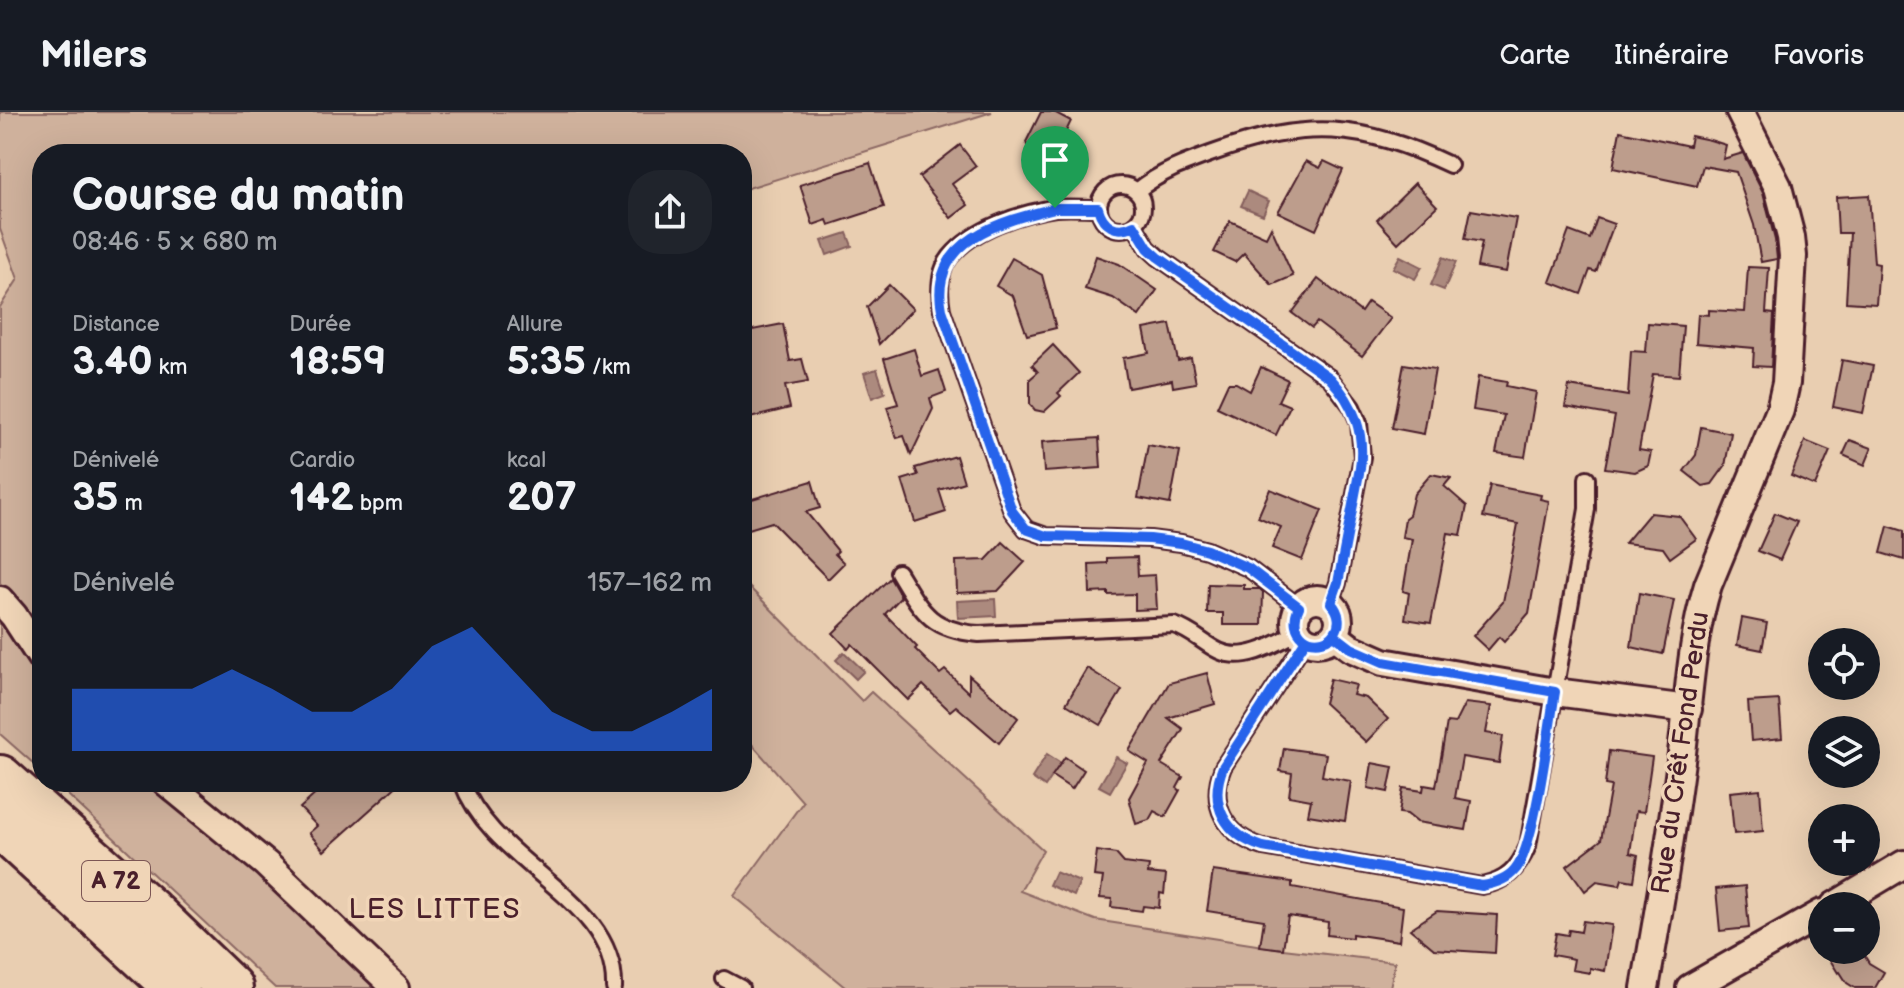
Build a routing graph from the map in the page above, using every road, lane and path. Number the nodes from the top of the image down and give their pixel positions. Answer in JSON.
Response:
{"nodes":[{"id":1,"x":1740,"y":112,"type":"edge"},
{"id":2,"x":1450,"y":165,"type":"dead end"},
{"id":3,"x":1137,"y":191,"type":"junction"},
{"id":4,"x":1098,"y":208,"type":"junction"},
{"id":5,"x":1134,"y":225,"type":"junction"},
{"id":6,"x":1587,"y":478,"type":"dead end"},
{"id":7,"x":898,"y":572,"type":"dead end"},
{"id":8,"x":0,"y":600,"type":"edge"},
{"id":9,"x":1331,"y":603,"type":"junction"},
{"id":10,"x":1301,"y":626,"type":"junction"},
{"id":11,"x":1334,"y":635,"type":"junction"},
{"id":12,"x":32,"y":644,"type":"edge"},
{"id":13,"x":1555,"y":692,"type":"junction"},
{"id":14,"x":1688,"y":709,"type":"junction"},
{"id":15,"x":0,"y":778,"type":"edge"},
{"id":16,"x":178,"y":792,"type":"edge"},
{"id":17,"x":467,"y":792,"type":"edge"},
{"id":18,"x":0,"y":826,"type":"edge"},
{"id":19,"x":1904,"y":864,"type":"edge"},
{"id":20,"x":1857,"y":892,"type":"edge"},
{"id":21,"x":1808,"y":921,"type":"edge"},
{"id":22,"x":724,"y":979,"type":"dead end"},
{"id":23,"x":177,"y":988,"type":"edge"},
{"id":24,"x":230,"y":988,"type":"edge"},
{"id":25,"x":396,"y":988,"type":"edge"},
{"id":26,"x":614,"y":988,"type":"edge"},
{"id":27,"x":741,"y":988,"type":"edge"},
{"id":28,"x":1645,"y":988,"type":"edge"},
{"id":29,"x":1690,"y":988,"type":"edge"}],
"edges":[{"from":1,"to":14,"type":"street","name":"Rue du Crêt Fond Perdu"},
{"from":2,"to":3,"type":"lane"},
{"from":3,"to":4,"type":"lane"},
{"from":3,"to":5,"type":"lane"},
{"from":4,"to":5,"type":"lane"},
{"from":4,"to":10,"type":"lane"},
{"from":5,"to":9,"type":"lane"},
{"from":6,"to":13,"type":"lane"},
{"from":7,"to":10,"type":"lane"},
{"from":8,"to":12,"type":"street"},
{"from":9,"to":10,"type":"street"},
{"from":9,"to":11,"type":"street"},
{"from":10,"to":11,"type":"street"},
{"from":10,"to":13,"type":"lane"},
{"from":11,"to":13,"type":"street"},
{"from":13,"to":14,"type":"street"},
{"from":14,"to":28,"type":"street","name":"Rue du Crêt Fond Perdu"},
{"from":15,"to":24,"type":"highway","number":"A 72"},
{"from":16,"to":25,"type":"street"},
{"from":17,"to":26,"type":"lane"},
{"from":18,"to":23,"type":"highway","number":"A 72"},
{"from":19,"to":20,"type":"street"},
{"from":21,"to":29,"type":"street"},
{"from":22,"to":27,"type":"lane"}]}
